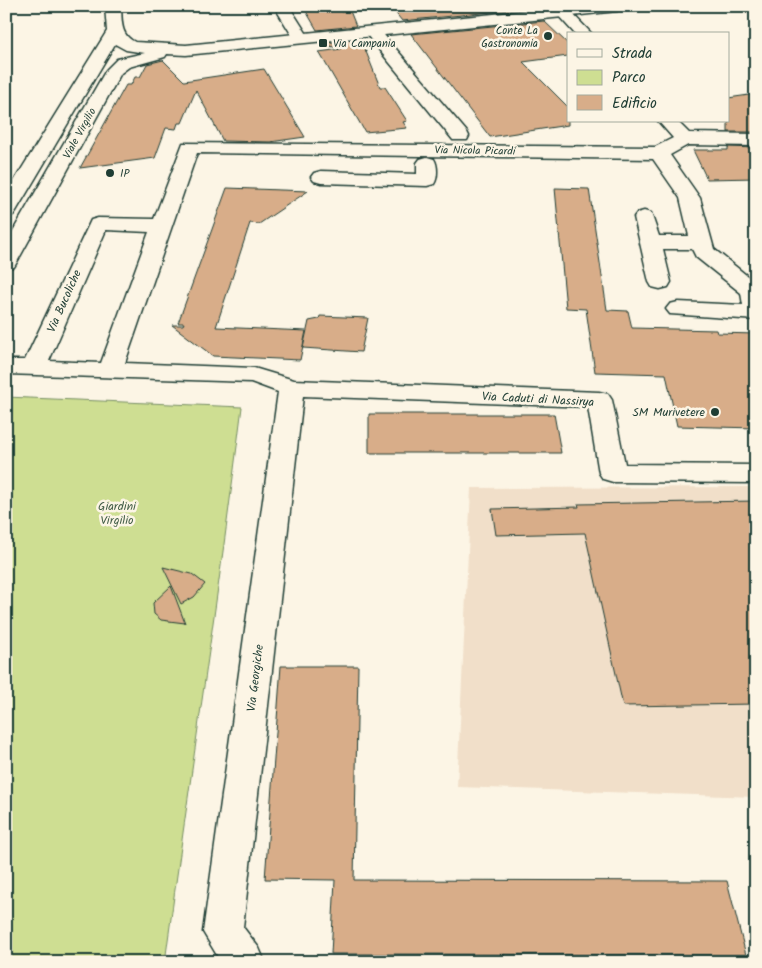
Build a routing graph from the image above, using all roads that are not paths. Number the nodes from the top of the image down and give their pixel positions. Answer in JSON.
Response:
{"nodes":[{"id":1,"x":113,"y":6,"type":"edge"},
{"id":2,"x":281,"y":6,"type":"edge"},
{"id":3,"x":616,"y":6,"type":"edge"},
{"id":4,"x":560,"y":9,"type":"edge"},
{"id":5,"x":115,"y":31,"type":"junction"},
{"id":6,"x":373,"y":32,"type":"junction"},
{"id":7,"x":582,"y":32,"type":"edge"},
{"id":8,"x":302,"y":39,"type":"junction"},
{"id":9,"x":186,"y":50,"type":"junction"},
{"id":10,"x":668,"y":122,"type":"edge"},
{"id":11,"x":460,"y":136,"type":"dead end"},
{"id":12,"x":684,"y":139,"type":"junction"},
{"id":13,"x":756,"y":140,"type":"edge"},
{"id":14,"x":625,"y":152,"type":"junction"},
{"id":15,"x":659,"y":152,"type":"junction"},
{"id":16,"x":393,"y":162,"type":"dead end"},
{"id":17,"x":427,"y":163,"type":"junction"},
{"id":18,"x":320,"y":177,"type":"dead end"},
{"id":19,"x":6,"y":211,"type":"edge"},
{"id":20,"x":644,"y":217,"type":"dead end"},
{"id":21,"x":162,"y":226,"type":"junction"},
{"id":22,"x":702,"y":242,"type":"junction"},
{"id":23,"x":650,"y":243,"type":"junction"},
{"id":24,"x":6,"y":262,"type":"edge"},
{"id":25,"x":660,"y":282,"type":"dead end"},
{"id":26,"x":678,"y":309,"type":"dead end"},
{"id":27,"x":6,"y":367,"type":"edge"},
{"id":28,"x":34,"y":368,"type":"junction"},
{"id":29,"x":110,"y":371,"type":"junction"},
{"id":30,"x":291,"y":388,"type":"junction"},
{"id":31,"x":756,"y":474,"type":"edge"},
{"id":32,"x":245,"y":962,"type":"edge"}],
"edges":[{"from":1,"to":5,"type":"street"},
{"from":2,"to":8,"type":"street"},
{"from":3,"to":4,"type":"street"},
{"from":4,"to":6,"type":"street"},
{"from":4,"to":7,"type":"street"},
{"from":5,"to":9,"type":"street"},
{"from":5,"to":19,"type":"street","name":"Viale Virgilio"},
{"from":6,"to":8,"type":"street"},
{"from":6,"to":11,"type":"street"},
{"from":8,"to":9,"type":"street"},
{"from":9,"to":24,"type":"street","name":"Viale Virgilio"},
{"from":10,"to":12,"type":"street"},
{"from":12,"to":13,"type":"street","name":"Via Nicola Picardi"},
{"from":12,"to":15,"type":"street","name":"Via Nicola Picardi"},
{"from":14,"to":15,"type":"street","name":"Via Nicola Picardi"},
{"from":14,"to":17,"type":"street"},
{"from":14,"to":21,"type":"street","name":"Via Nicola Picardi"},
{"from":15,"to":22,"type":"street"},
{"from":16,"to":17,"type":"street"},
{"from":17,"to":18,"type":"street"},
{"from":20,"to":23,"type":"street"},
{"from":21,"to":28,"type":"street","name":"Via Bucoliche"},
{"from":21,"to":29,"type":"street"},
{"from":22,"to":23,"type":"street"},
{"from":22,"to":26,"type":"street"},
{"from":23,"to":25,"type":"street"},
{"from":27,"to":28,"type":"street"},
{"from":28,"to":29,"type":"street"},
{"from":29,"to":30,"type":"street"},
{"from":30,"to":31,"type":"street","name":"Via Caduti di Nassirya"},
{"from":30,"to":32,"type":"street","name":"Via Georgiche"}]}
